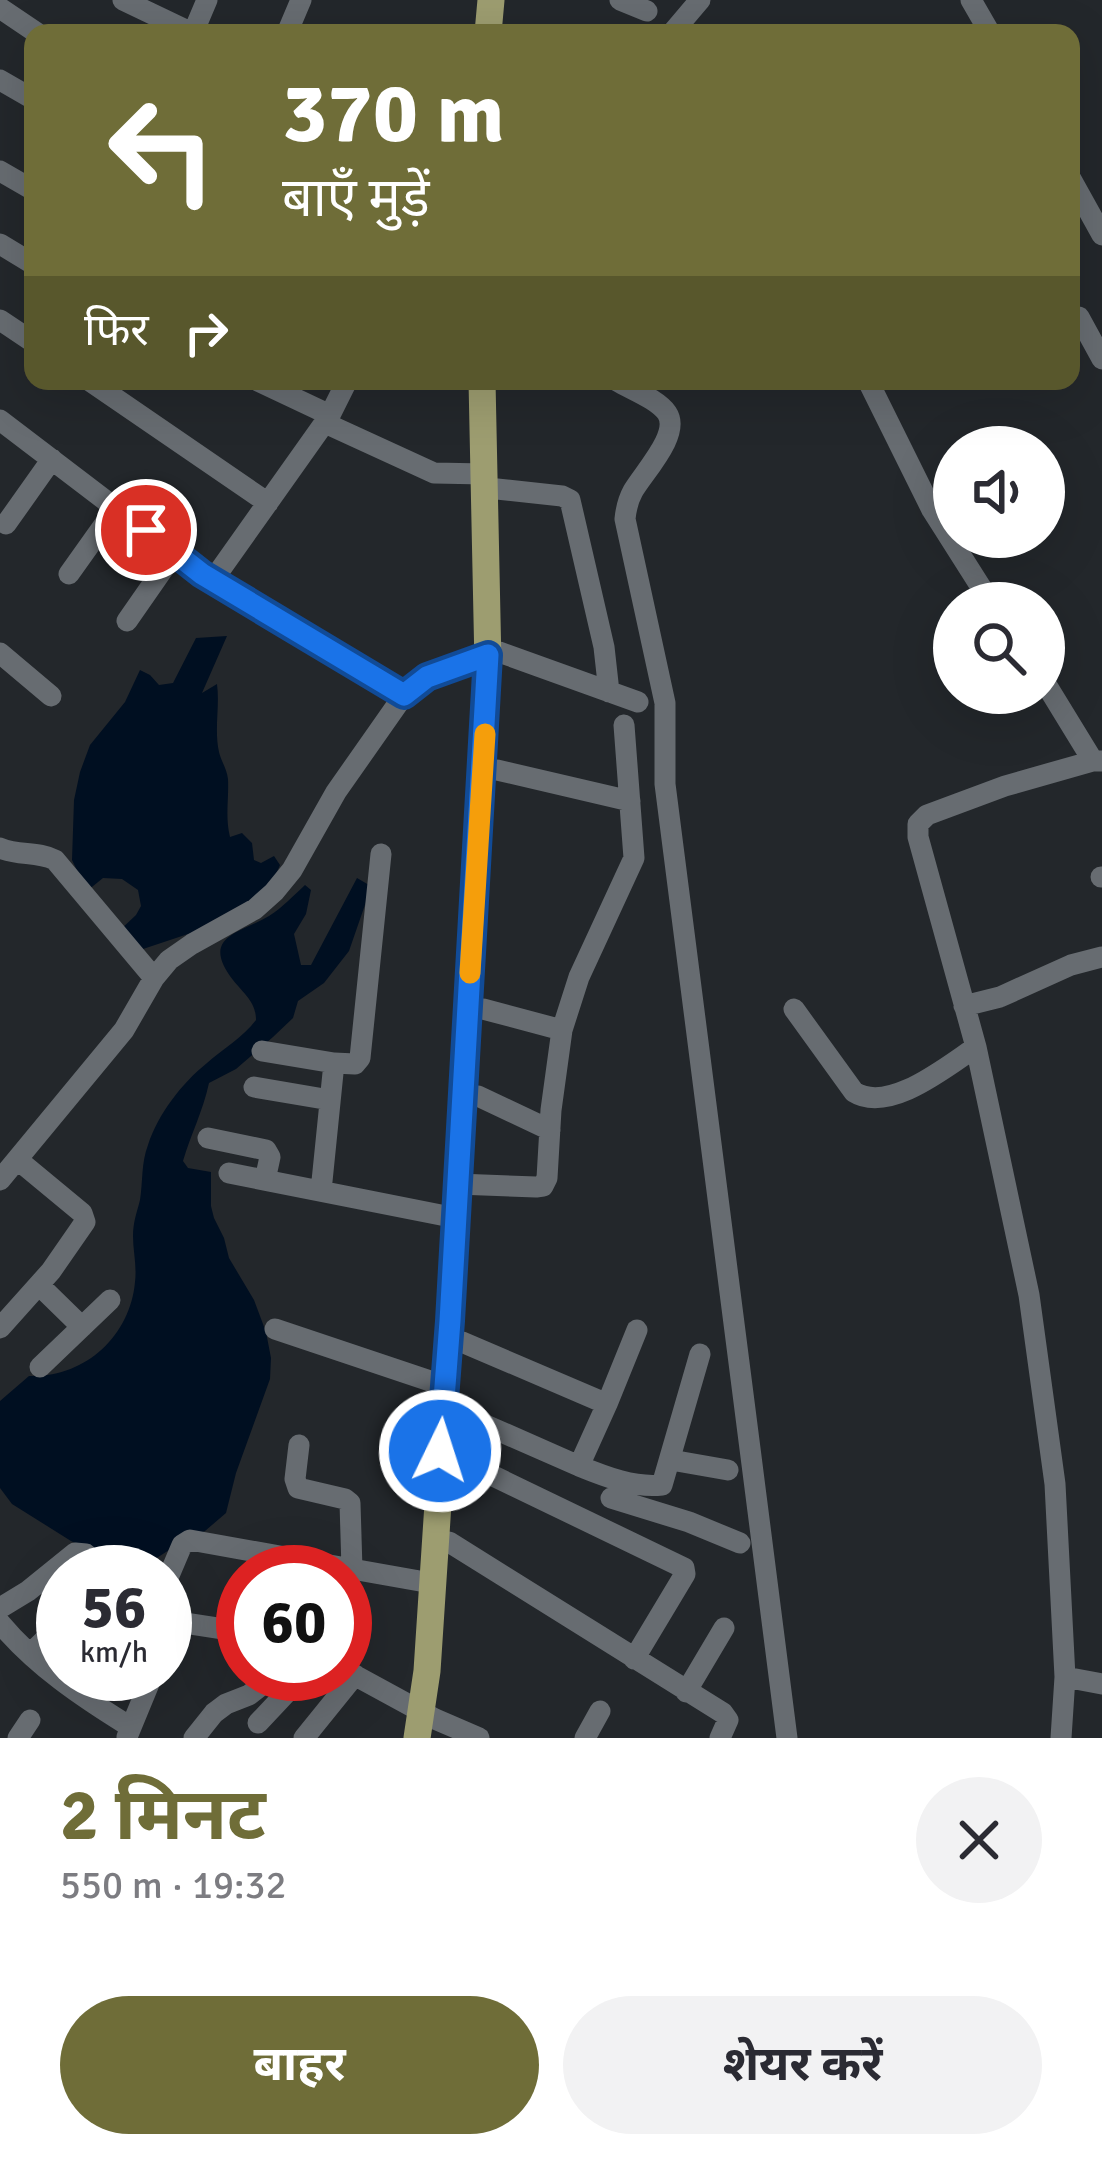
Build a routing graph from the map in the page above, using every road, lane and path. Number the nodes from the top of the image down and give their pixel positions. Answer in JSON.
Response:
{"nodes":[{"id":1,"x":123,"y":0,"type":"edge"},
{"id":2,"x":620,"y":0,"type":"edge"},
{"id":3,"x":700,"y":0,"type":"edge"},
{"id":4,"x":647,"y":10,"type":"dead end"},
{"id":5,"x":174,"y":24,"type":"edge"},
{"id":6,"x":680,"y":24,"type":"edge"},
{"id":7,"x":1080,"y":195,"type":"edge"},
{"id":8,"x":1102,"y":235,"type":"edge"},
{"id":9,"x":1080,"y":326,"type":"edge"},
{"id":10,"x":1102,"y":359,"type":"edge"},
{"id":11,"x":103,"y":390,"type":"edge"},
{"id":12,"x":274,"y":390,"type":"edge"},
{"id":13,"x":342,"y":390,"type":"edge"},
{"id":14,"x":483,"y":390,"type":"edge"},
{"id":15,"x":494,"y":390,"type":"edge"},
{"id":16,"x":632,"y":390,"type":"edge"},
{"id":17,"x":872,"y":390,"type":"edge"},
{"id":18,"x":327,"y":419,"type":"junction"},
{"id":19,"x":0,"y":420,"type":"edge"},
{"id":20,"x":52,"y":459,"type":"junction"},
{"id":21,"x":491,"y":481,"type":"junction"},
{"id":22,"x":268,"y":503,"type":"junction"},
{"id":23,"x":116,"y":508,"type":"junction"},
{"id":24,"x":6,"y":524,"type":"dead end"},
{"id":25,"x":175,"y":552,"type":"junction"},
{"id":26,"x":69,"y":574,"type":"dead end"},
{"id":27,"x":213,"y":580,"type":"junction"},
{"id":28,"x":978,"y":582,"type":"edge"},
{"id":29,"x":127,"y":621,"type":"dead end"},
{"id":30,"x":494,"y":653,"type":"junction"},
{"id":31,"x":3,"y":663,"type":"edge"},
{"id":32,"x":609,"y":692,"type":"junction"},
{"id":33,"x":404,"y":695,"type":"junction"},
{"id":34,"x":51,"y":696,"type":"dead end"},
{"id":35,"x":638,"y":702,"type":"dead end"},
{"id":36,"x":1065,"y":712,"type":"edge"},
{"id":37,"x":624,"y":725,"type":"dead end"},
{"id":38,"x":1098,"y":761,"type":"edge"},
{"id":39,"x":497,"y":770,"type":"junction"},
{"id":40,"x":631,"y":801,"type":"junction"},
{"id":41,"x":0,"y":848,"type":"edge"},
{"id":42,"x":381,"y":854,"type":"dead end"},
{"id":43,"x":1102,"y":957,"type":"edge"},
{"id":44,"x":154,"y":978,"type":"junction"},
{"id":45,"x":964,"y":1006,"type":"junction"},
{"id":46,"x":483,"y":1009,"type":"junction"},
{"id":47,"x":794,"y":1009,"type":"dead end"},
{"id":48,"x":562,"y":1030,"type":"junction"},
{"id":49,"x":976,"y":1048,"type":"junction"},
{"id":50,"x":262,"y":1052,"type":"dead end"},
{"id":51,"x":334,"y":1063,"type":"junction"},
{"id":52,"x":254,"y":1087,"type":"dead end"},
{"id":53,"x":478,"y":1096,"type":"junction"},
{"id":54,"x":330,"y":1100,"type":"junction"},
{"id":55,"x":550,"y":1130,"type":"junction"},
{"id":56,"x":208,"y":1138,"type":"dead end"},
{"id":57,"x":18,"y":1160,"type":"junction"},
{"id":58,"x":229,"y":1172,"type":"dead end"},
{"id":59,"x":0,"y":1180,"type":"edge"},
{"id":60,"x":265,"y":1180,"type":"junction"},
{"id":61,"x":465,"y":1184,"type":"junction"},
{"id":62,"x":321,"y":1191,"type":"junction"},
{"id":63,"x":456,"y":1218,"type":"junction"},
{"id":64,"x":39,"y":1285,"type":"junction"},
{"id":65,"x":110,"y":1300,"type":"dead end"},
{"id":66,"x":82,"y":1327,"type":"junction"},
{"id":67,"x":0,"y":1328,"type":"edge"},
{"id":68,"x":275,"y":1329,"type":"dead end"},
{"id":69,"x":638,"y":1330,"type":"dead end"},
{"id":70,"x":462,"y":1342,"type":"junction"},
{"id":71,"x":700,"y":1354,"type":"dead end"},
{"id":72,"x":40,"y":1367,"type":"dead end"},
{"id":73,"x":450,"y":1399,"type":"junction"},
{"id":74,"x":607,"y":1404,"type":"junction"},
{"id":75,"x":298,"y":1445,"type":"dead end"},
{"id":76,"x":454,"y":1457,"type":"junction"},
{"id":77,"x":671,"y":1460,"type":"junction"},
{"id":78,"x":580,"y":1466,"type":"junction"},
{"id":79,"x":728,"y":1470,"type":"dead end"},
{"id":80,"x":614,"y":1489,"type":"junction"},
{"id":81,"x":639,"y":1506,"type":"junction"},
{"id":82,"x":600,"y":1527,"type":"junction"},
{"id":83,"x":627,"y":1540,"type":"junction"},
{"id":84,"x":449,"y":1542,"type":"junction"},
{"id":85,"x":740,"y":1543,"type":"dead end"},
{"id":86,"x":182,"y":1545,"type":"edge"},
{"id":87,"x":220,"y":1545,"type":"edge"},
{"id":88,"x":351,"y":1545,"type":"edge"},
{"id":89,"x":372,"y":1573,"type":"edge"},
{"id":90,"x":431,"y":1583,"type":"junction"},
{"id":91,"x":36,"y":1584,"type":"edge"},
{"id":92,"x":0,"y":1608,"type":"edge"},
{"id":93,"x":0,"y":1623,"type":"edge"},
{"id":94,"x":724,"y":1628,"type":"dead end"},
{"id":95,"x":36,"y":1649,"type":"edge"},
{"id":96,"x":31,"y":1654,"type":"junction"},
{"id":97,"x":634,"y":1659,"type":"junction"},
{"id":98,"x":1065,"y":1677,"type":"junction"},
{"id":99,"x":1102,"y":1684,"type":"edge"},
{"id":100,"x":372,"y":1688,"type":"edge"},
{"id":101,"x":686,"y":1691,"type":"junction"},
{"id":102,"x":141,"y":1701,"type":"edge"},
{"id":103,"x":234,"y":1701,"type":"edge"},
{"id":104,"x":279,"y":1701,"type":"edge"},
{"id":105,"x":330,"y":1701,"type":"edge"},
{"id":106,"x":600,"y":1711,"type":"dead end"},
{"id":107,"x":258,"y":1723,"type":"dead end"},
{"id":108,"x":426,"y":1726,"type":"edge"},
{"id":109,"x":128,"y":1732,"type":"edge"},
{"id":110,"x":194,"y":1738,"type":"edge"},
{"id":111,"x":304,"y":1738,"type":"edge"},
{"id":112,"x":479,"y":1738,"type":"edge"},
{"id":113,"x":585,"y":1738,"type":"edge"},
{"id":114,"x":720,"y":1738,"type":"edge"},
{"id":115,"x":787,"y":1738,"type":"edge"},
{"id":116,"x":1060,"y":1738,"type":"edge"}],
"edges":[{"from":1,"to":5,"type":"street"},
{"from":2,"to":4,"type":"street"},
{"from":3,"to":6,"type":"street"},
{"from":7,"to":8,"type":"street"},
{"from":9,"to":10,"type":"street"},
{"from":11,"to":22,"type":"street"},
{"from":12,"to":18,"type":"street"},
{"from":13,"to":18,"type":"street"},
{"from":14,"to":21,"type":"main road"},
{"from":15,"to":21,"type":"main road"},
{"from":16,"to":115,"type":"street"},
{"from":17,"to":28,"type":"street"},
{"from":18,"to":21,"type":"street"},
{"from":18,"to":22,"type":"street"},
{"from":19,"to":20,"type":"street"},
{"from":20,"to":23,"type":"street"},
{"from":20,"to":24,"type":"street"},
{"from":21,"to":30,"type":"main road"},
{"from":21,"to":32,"type":"street"},
{"from":22,"to":27,"type":"street"},
{"from":23,"to":25,"type":"street"},
{"from":23,"to":26,"type":"street"},
{"from":25,"to":27,"type":"street"},
{"from":25,"to":29,"type":"street"},
{"from":27,"to":33,"type":"street"},
{"from":30,"to":32,"type":"street"},
{"from":30,"to":33,"type":"street"},
{"from":30,"to":39,"type":"main road"},
{"from":30,"to":61,"type":"main road"},
{"from":31,"to":34,"type":"street"},
{"from":32,"to":35,"type":"street"},
{"from":33,"to":44,"type":"street"},
{"from":36,"to":38,"type":"street"},
{"from":37,"to":40,"type":"street"},
{"from":38,"to":45,"type":"street"},
{"from":39,"to":40,"type":"street"},
{"from":39,"to":46,"type":"main road"},
{"from":40,"to":48,"type":"street"},
{"from":41,"to":44,"type":"street"},
{"from":42,"to":51,"type":"street"},
{"from":43,"to":45,"type":"street"},
{"from":44,"to":57,"type":"street"},
{"from":45,"to":49,"type":"street"},
{"from":46,"to":48,"type":"street"},
{"from":46,"to":53,"type":"main road"},
{"from":47,"to":49,"type":"street"},
{"from":48,"to":55,"type":"street"},
{"from":49,"to":98,"type":"street"},
{"from":50,"to":51,"type":"street"},
{"from":51,"to":54,"type":"street"},
{"from":52,"to":54,"type":"street"},
{"from":53,"to":55,"type":"street"},
{"from":53,"to":61,"type":"main road"},
{"from":54,"to":62,"type":"street"},
{"from":55,"to":61,"type":"street"},
{"from":56,"to":60,"type":"street"},
{"from":57,"to":59,"type":"street"},
{"from":57,"to":64,"type":"street"},
{"from":58,"to":60,"type":"street"},
{"from":60,"to":62,"type":"street"},
{"from":61,"to":63,"type":"main road"},
{"from":61,"to":70,"type":"main road"},
{"from":62,"to":63,"type":"street"},
{"from":63,"to":73,"type":"main road"},
{"from":64,"to":66,"type":"street"},
{"from":64,"to":67,"type":"street"},
{"from":65,"to":66,"type":"street"},
{"from":66,"to":72,"type":"street"},
{"from":68,"to":73,"type":"street"},
{"from":69,"to":74,"type":"street"},
{"from":70,"to":73,"type":"main road"},
{"from":70,"to":74,"type":"street"},
{"from":71,"to":77,"type":"street"},
{"from":73,"to":76,"type":"main road"},
{"from":73,"to":78,"type":"street"},
{"from":73,"to":90,"type":"main road"},
{"from":74,"to":78,"type":"street"},
{"from":75,"to":88,"type":"street"},
{"from":76,"to":82,"type":"street"},
{"from":76,"to":84,"type":"main road"},
{"from":77,"to":79,"type":"street"},
{"from":77,"to":80,"type":"street"},
{"from":78,"to":80,"type":"street"},
{"from":80,"to":81,"type":"street"},
{"from":80,"to":82,"type":"street"},
{"from":81,"to":83,"type":"street"},
{"from":81,"to":85,"type":"street"},
{"from":82,"to":83,"type":"street"},
{"from":83,"to":97,"type":"street"},
{"from":84,"to":97,"type":"street"},
{"from":84,"to":108,"type":"main road"},
{"from":86,"to":87,"type":"street"},
{"from":89,"to":90,"type":"street"},
{"from":90,"to":108,"type":"main road"},
{"from":91,"to":92,"type":"street"},
{"from":93,"to":96,"type":"street"},
{"from":94,"to":101,"type":"street"},
{"from":95,"to":96,"type":"street"},
{"from":96,"to":109,"type":"street"},
{"from":97,"to":101,"type":"street"},
{"from":98,"to":99,"type":"street"},
{"from":98,"to":116,"type":"street"},
{"from":100,"to":108,"type":"street"},
{"from":101,"to":114,"type":"street"},
{"from":102,"to":109,"type":"street"},
{"from":103,"to":110,"type":"street"},
{"from":104,"to":107,"type":"street"},
{"from":105,"to":111,"type":"street"},
{"from":106,"to":113,"type":"street"},
{"from":108,"to":112,"type":"street"}]}
